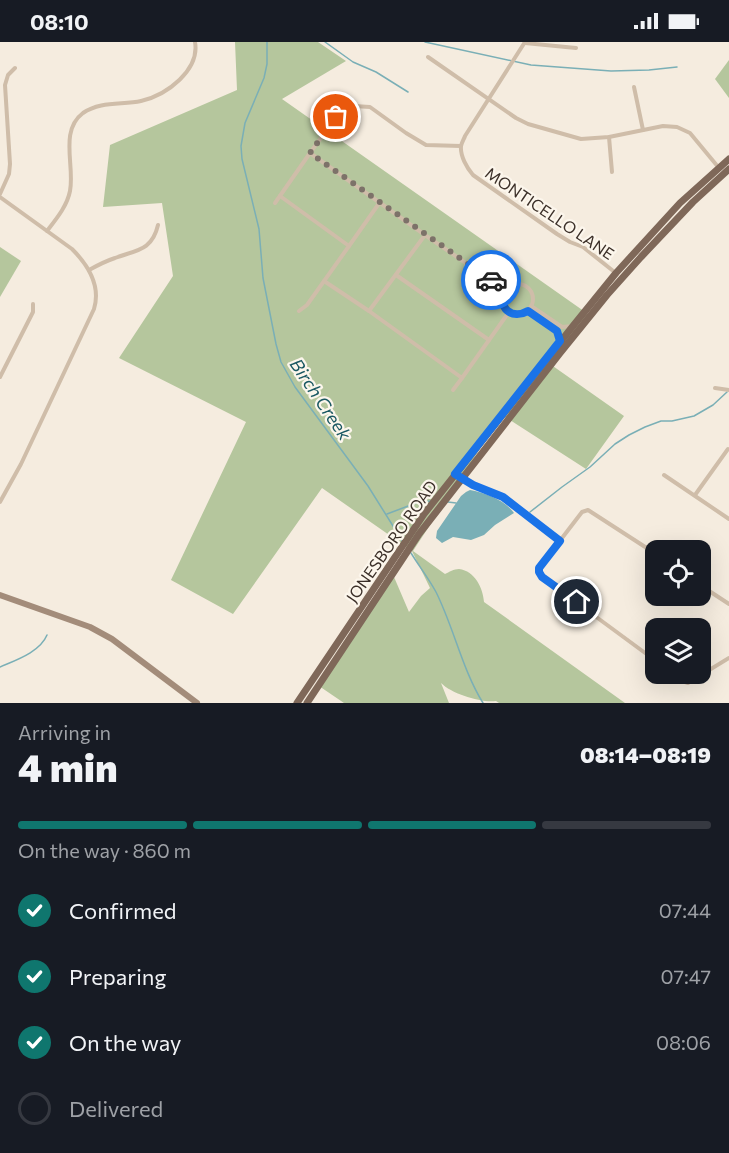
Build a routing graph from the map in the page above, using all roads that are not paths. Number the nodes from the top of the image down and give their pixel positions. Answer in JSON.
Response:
{"nodes":[{"id":1,"x":195,"y":42,"type":"edge"},
{"id":2,"x":525,"y":43,"type":"edge"},
{"id":3,"x":576,"y":48,"type":"dead end"},
{"id":4,"x":428,"y":57,"type":"dead end"},
{"id":5,"x":15,"y":68,"type":"dead end"},
{"id":6,"x":634,"y":87,"type":"dead end"},
{"id":7,"x":489,"y":100,"type":"junction"},
{"id":8,"x":643,"y":130,"type":"junction"},
{"id":9,"x":609,"y":137,"type":"junction"},
{"id":10,"x":461,"y":146,"type":"junction"},
{"id":11,"x":310,"y":153,"type":"junction"},
{"id":12,"x":729,"y":159,"type":"edge"},
{"id":13,"x":719,"y":168,"type":"junction"},
{"id":14,"x":729,"y":169,"type":"edge"},
{"id":15,"x":612,"y":172,"type":"dead end"},
{"id":16,"x":0,"y":195,"type":"edge"},
{"id":17,"x":280,"y":196,"type":"junction"},
{"id":18,"x":380,"y":202,"type":"junction"},
{"id":19,"x":275,"y":203,"type":"dead end"},
{"id":20,"x":158,"y":225,"type":"dead end"},
{"id":21,"x":47,"y":231,"type":"junction"},
{"id":22,"x":425,"y":235,"type":"junction"},
{"id":23,"x":349,"y":246,"type":"junction"},
{"id":24,"x":89,"y":270,"type":"junction"},
{"id":25,"x":396,"y":274,"type":"junction"},
{"id":26,"x":619,"y":276,"type":"junction"},
{"id":27,"x":324,"y":280,"type":"junction"},
{"id":28,"x":505,"y":291,"type":"junction"},
{"id":29,"x":33,"y":304,"type":"dead end"},
{"id":30,"x":530,"y":308,"type":"junction"},
{"id":31,"x":299,"y":311,"type":"dead end"},
{"id":32,"x":369,"y":311,"type":"junction"},
{"id":33,"x":509,"y":312,"type":"junction"},
{"id":34,"x":573,"y":326,"type":"junction"},
{"id":35,"x":489,"y":340,"type":"junction"},
{"id":36,"x":560,"y":341,"type":"junction"},
{"id":37,"x":0,"y":377,"type":"edge"},
{"id":38,"x":462,"y":378,"type":"junction"},
{"id":39,"x":715,"y":388,"type":"dead end"},
{"id":40,"x":453,"y":390,"type":"dead end"},
{"id":41,"x":729,"y":390,"type":"edge"},
{"id":42,"x":728,"y":448,"type":"dead end"},
{"id":43,"x":664,"y":475,"type":"dead end"},
{"id":44,"x":458,"y":476,"type":"junction"},
{"id":45,"x":695,"y":495,"type":"junction"},
{"id":46,"x":0,"y":502,"type":"edge"},
{"id":47,"x":729,"y":519,"type":"edge"},
{"id":48,"x":560,"y":541,"type":"junction"},
{"id":49,"x":645,"y":547,"type":"edge"},
{"id":50,"x":711,"y":592,"type":"edge"},
{"id":51,"x":0,"y":595,"type":"edge"},
{"id":52,"x":729,"y":604,"type":"edge"},
{"id":53,"x":645,"y":653,"type":"edge"},
{"id":54,"x":729,"y":658,"type":"edge"},
{"id":55,"x":711,"y":669,"type":"edge"},
{"id":56,"x":197,"y":703,"type":"edge"},
{"id":57,"x":297,"y":703,"type":"edge"},
{"id":58,"x":307,"y":703,"type":"edge"}],
"edges":[{"from":1,"to":21,"type":"street"},
{"from":2,"to":3,"type":"street"},
{"from":2,"to":7,"type":"street"},
{"from":4,"to":7,"type":"street"},
{"from":5,"to":16,"type":"street"},
{"from":6,"to":8,"type":"street"},
{"from":7,"to":9,"type":"street"},
{"from":7,"to":10,"type":"street"},
{"from":8,"to":9,"type":"street"},
{"from":8,"to":13,"type":"street"},
{"from":9,"to":15,"type":"street"},
{"from":10,"to":11,"type":"street"},
{"from":10,"to":26,"type":"street","name":"MONTICELLO LANE"},
{"from":11,"to":17,"type":"street"},
{"from":11,"to":18,"type":"street"},
{"from":12,"to":13,"type":"main road","name":"JONESBORO ROAD"},
{"from":13,"to":26,"type":"main road","name":"JONESBORO ROAD"},
{"from":14,"to":26,"type":"main road","name":"JONESBORO ROAD"},
{"from":16,"to":21,"type":"street"},
{"from":17,"to":19,"type":"street"},
{"from":17,"to":23,"type":"street"},
{"from":18,"to":22,"type":"street"},
{"from":18,"to":23,"type":"street"},
{"from":20,"to":24,"type":"street"},
{"from":21,"to":24,"type":"street"},
{"from":22,"to":25,"type":"street"},
{"from":22,"to":28,"type":"street"},
{"from":23,"to":27,"type":"street"},
{"from":24,"to":46,"type":"street"},
{"from":25,"to":32,"type":"street"},
{"from":25,"to":35,"type":"street"},
{"from":26,"to":34,"type":"main road","name":"JONESBORO ROAD"},
{"from":26,"to":44,"type":"main road","name":"JONESBORO ROAD"},
{"from":27,"to":31,"type":"street"},
{"from":27,"to":32,"type":"street"},
{"from":28,"to":30,"type":"street"},
{"from":28,"to":33,"type":"street"},
{"from":29,"to":37,"type":"street"},
{"from":30,"to":33,"type":"street"},
{"from":30,"to":34,"type":"street"},
{"from":30,"to":36,"type":"street"},
{"from":32,"to":38,"type":"street"},
{"from":33,"to":35,"type":"street"},
{"from":34,"to":36,"type":"main road","name":"JONESBORO ROAD"},
{"from":35,"to":38,"type":"street"},
{"from":36,"to":44,"type":"main road","name":"JONESBORO ROAD"},
{"from":38,"to":40,"type":"street"},
{"from":39,"to":41,"type":"street"},
{"from":42,"to":45,"type":"street"},
{"from":43,"to":45,"type":"street"},
{"from":44,"to":48,"type":"street"},
{"from":44,"to":57,"type":"main road","name":"JONESBORO ROAD"},
{"from":44,"to":58,"type":"main road","name":"JONESBORO ROAD"},
{"from":45,"to":47,"type":"street"},
{"from":48,"to":49,"type":"street"},
{"from":48,"to":53,"type":"street"},
{"from":50,"to":52,"type":"street"},
{"from":51,"to":56,"type":"street"},
{"from":54,"to":55,"type":"street"}]}
